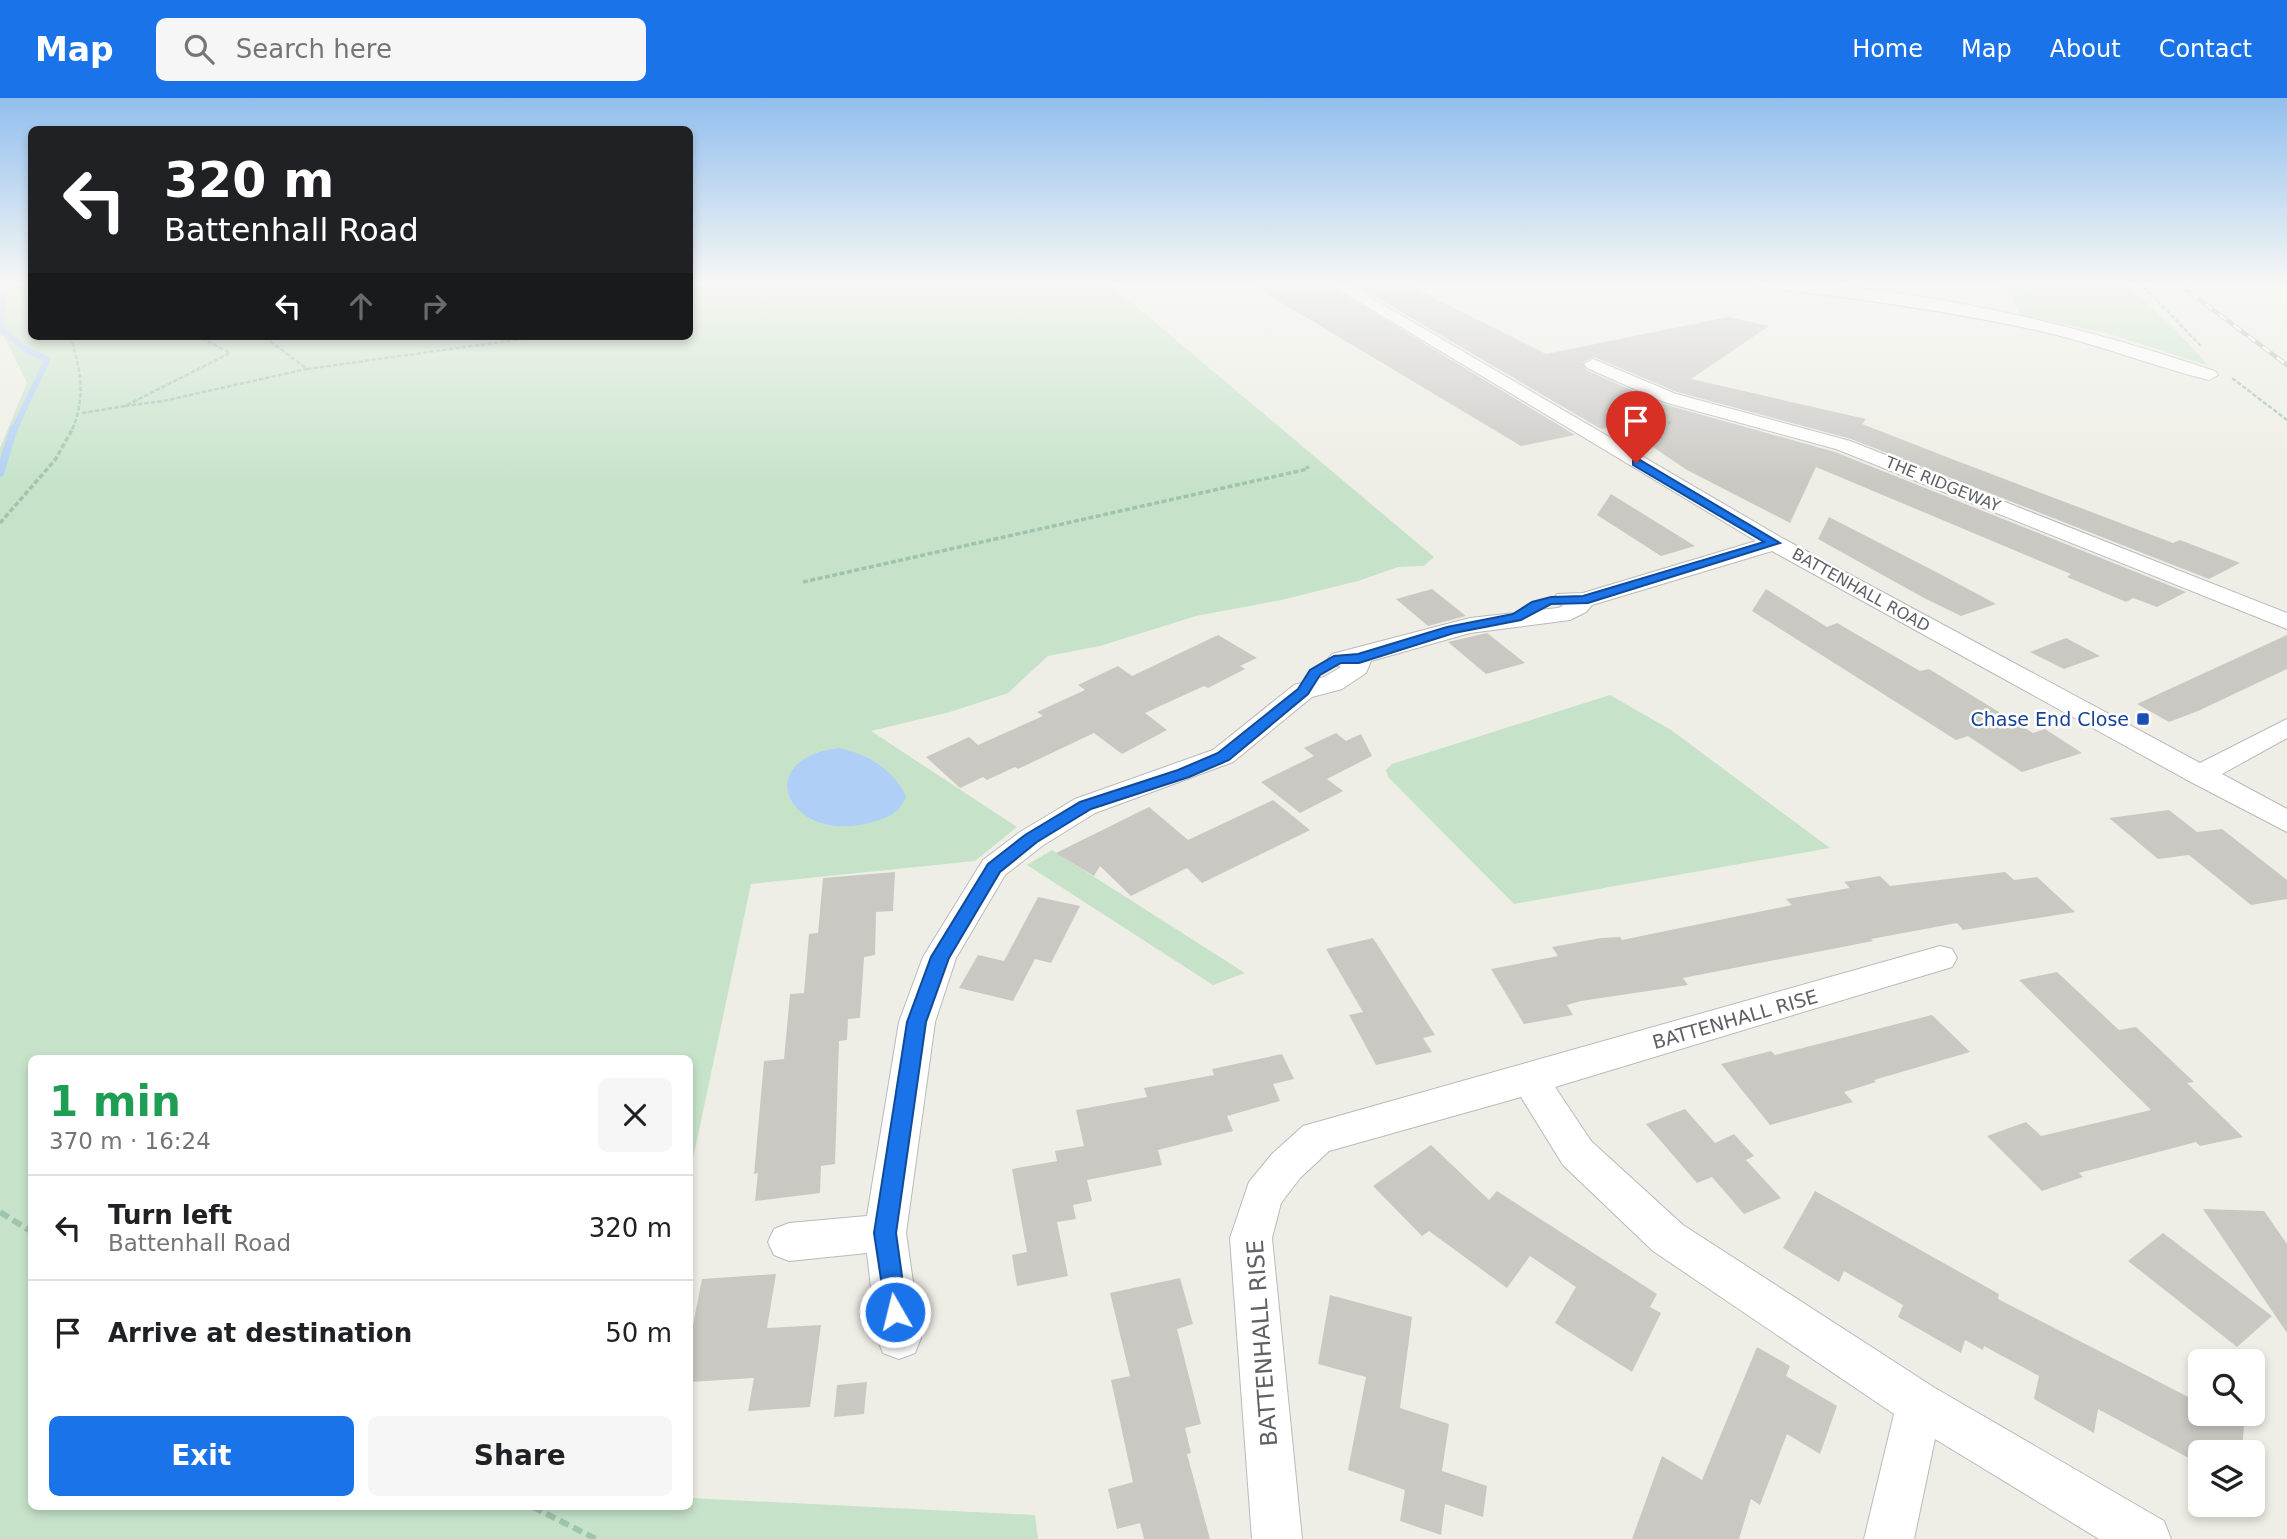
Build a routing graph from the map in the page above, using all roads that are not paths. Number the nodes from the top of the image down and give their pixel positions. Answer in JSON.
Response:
{"nodes":[{"id":1,"x":1447,"y":349,"type":"edge"},
{"id":2,"x":2133,"y":349,"type":"edge"},
{"id":3,"x":1592,"y":364,"type":"dead end"},
{"id":4,"x":2209,"y":375,"type":"dead end"},
{"id":5,"x":1774,"y":543,"type":"junction"},
{"id":6,"x":2287,"y":622,"type":"edge"},
{"id":7,"x":2287,"y":727,"type":"edge"},
{"id":8,"x":2199,"y":775,"type":"junction"},
{"id":9,"x":2287,"y":822,"type":"edge"},
{"id":10,"x":1940,"y":958,"type":"dead end"},
{"id":11,"x":1530,"y":1079,"type":"junction"},
{"id":12,"x":885,"y":1233,"type":"junction"},
{"id":13,"x":789,"y":1242,"type":"dead end"},
{"id":14,"x":899,"y":1338,"type":"dead end"},
{"id":15,"x":1919,"y":1404,"type":"junction"},
{"id":16,"x":1277,"y":1539,"type":"edge"},
{"id":17,"x":1889,"y":1539,"type":"edge"},
{"id":18,"x":2146,"y":1539,"type":"edge"}],
"edges":[{"from":1,"to":5,"type":"street","name":"BATTENHALL ROAD"},
{"from":2,"to":4,"type":"street"},
{"from":3,"to":6,"type":"street","name":"THE RIDGEWAY"},
{"from":5,"to":8,"type":"street","name":"BATTENHALL ROAD"},
{"from":5,"to":12,"type":"street"},
{"from":7,"to":8,"type":"street"},
{"from":8,"to":9,"type":"street","name":"BATTENHALL ROAD"},
{"from":10,"to":11,"type":"street","name":"BATTENHALL RISE"},
{"from":11,"to":15,"type":"street"},
{"from":11,"to":16,"type":"street","name":"BATTENHALL RISE"},
{"from":12,"to":13,"type":"street"},
{"from":12,"to":14,"type":"street"},
{"from":15,"to":17,"type":"street"},
{"from":15,"to":18,"type":"street"}]}
